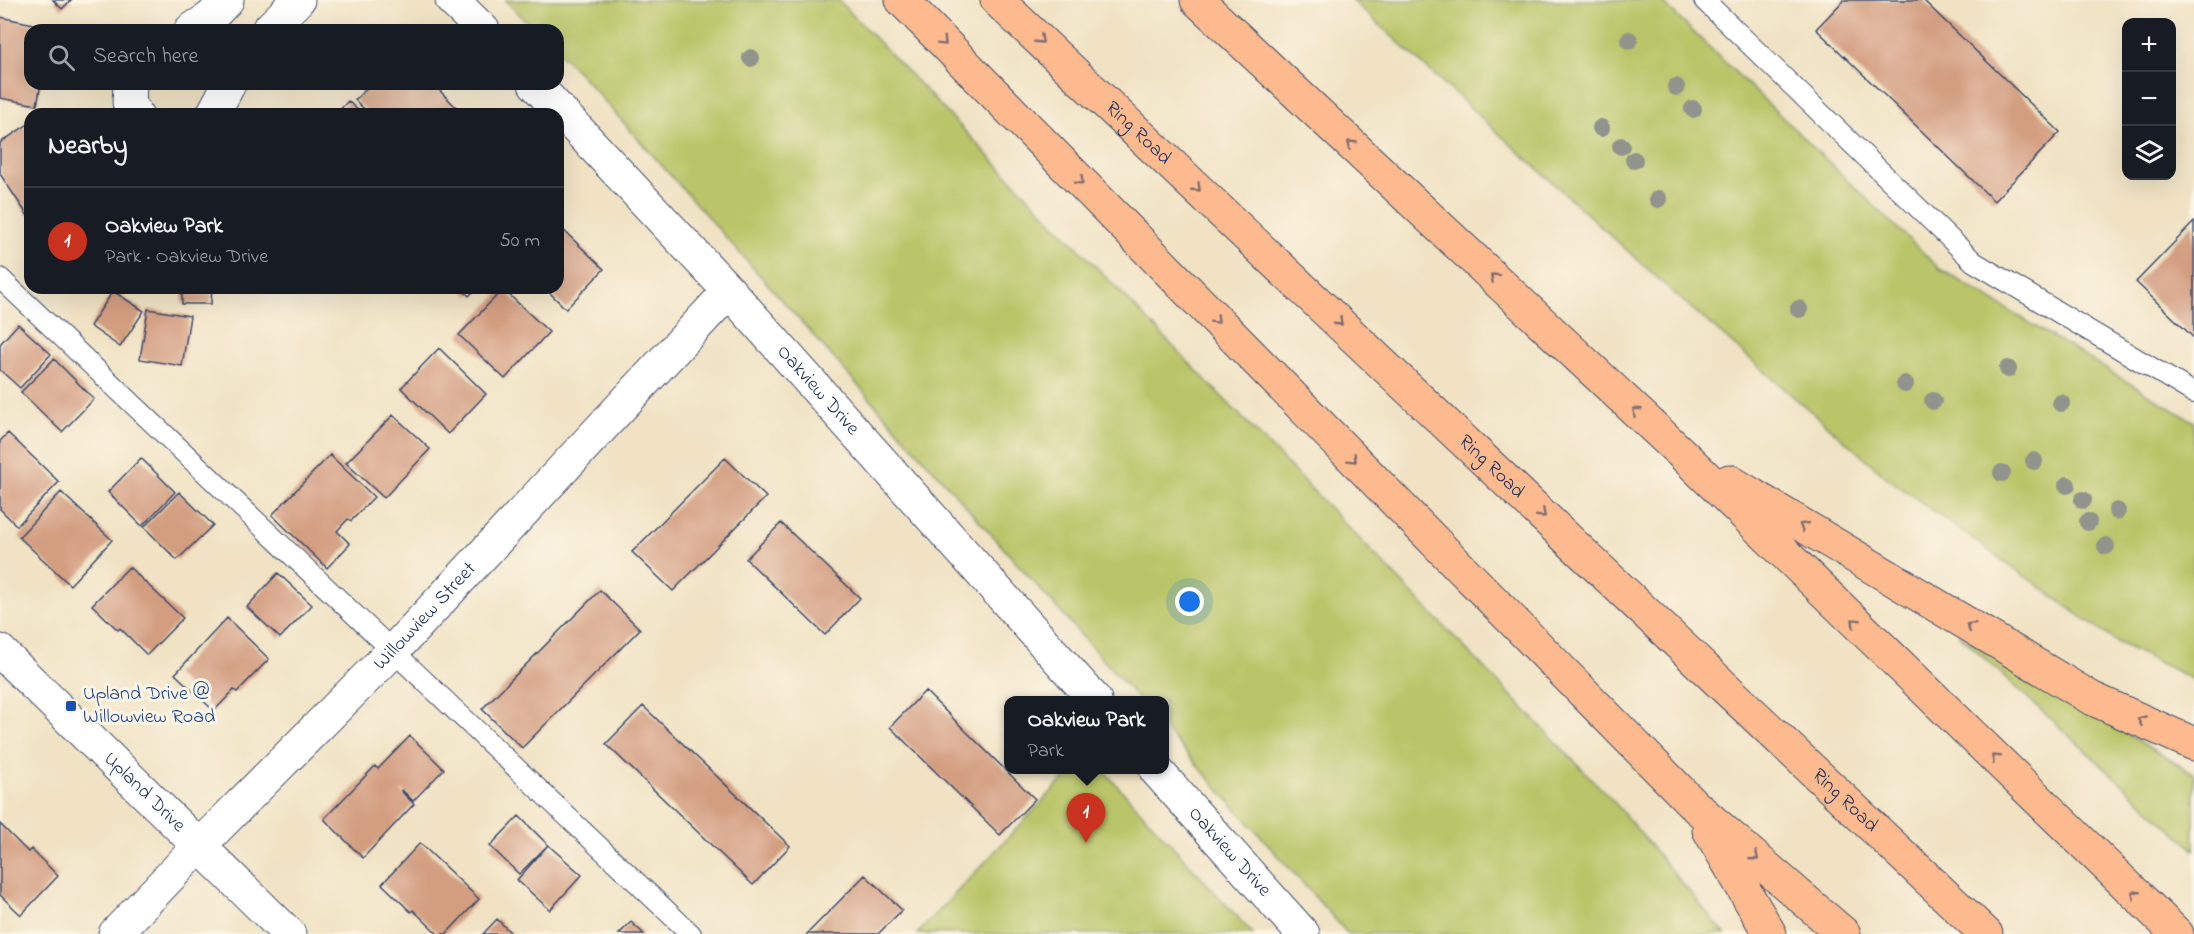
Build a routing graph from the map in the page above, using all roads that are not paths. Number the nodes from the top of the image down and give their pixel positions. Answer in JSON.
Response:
{"nodes":[{"id":1,"x":227,"y":0,"type":"edge"},
{"id":2,"x":298,"y":0,"type":"edge"},
{"id":3,"x":452,"y":0,"type":"edge"},
{"id":4,"x":902,"y":0,"type":"edge"},
{"id":5,"x":997,"y":0,"type":"edge"},
{"id":6,"x":1197,"y":0,"type":"edge"},
{"id":7,"x":1704,"y":0,"type":"edge"},
{"id":8,"x":200,"y":24,"type":"edge"},
{"id":9,"x":274,"y":24,"type":"edge"},
{"id":10,"x":477,"y":24,"type":"edge"},
{"id":11,"x":130,"y":90,"type":"edge"},
{"id":12,"x":226,"y":90,"type":"edge"},
{"id":13,"x":541,"y":90,"type":"edge"},
{"id":14,"x":132,"y":108,"type":"edge"},
{"id":15,"x":216,"y":108,"type":"edge"},
{"id":16,"x":557,"y":108,"type":"edge"},
{"id":17,"x":564,"y":115,"type":"edge"},
{"id":18,"x":0,"y":278,"type":"edge"},
{"id":19,"x":729,"y":291,"type":"junction"},
{"id":20,"x":2194,"y":393,"type":"edge"},
{"id":21,"x":1679,"y":451,"type":"junction"},
{"id":22,"x":0,"y":651,"type":"edge"},
{"id":23,"x":393,"y":651,"type":"junction"},
{"id":24,"x":1091,"y":696,"type":"edge"},
{"id":25,"x":2194,"y":744,"type":"edge"},
{"id":26,"x":1160,"y":774,"type":"edge"},
{"id":27,"x":1695,"y":806,"type":"junction"},
{"id":28,"x":200,"y":845,"type":"junction"},
{"id":29,"x":115,"y":934,"type":"edge"},
{"id":30,"x":289,"y":934,"type":"edge"},
{"id":31,"x":691,"y":934,"type":"edge"},
{"id":32,"x":1303,"y":934,"type":"edge"},
{"id":33,"x":1770,"y":934,"type":"edge"},
{"id":34,"x":1844,"y":934,"type":"edge"},
{"id":35,"x":1986,"y":934,"type":"edge"},
{"id":36,"x":2177,"y":934,"type":"edge"}],
"edges":[{"from":1,"to":8,"type":"street"},
{"from":2,"to":9,"type":"street"},
{"from":3,"to":10,"type":"street"},
{"from":4,"to":27,"type":"highway","one_way":true},
{"from":5,"to":35,"type":"highway","name":"Ring Road","one_way":true},
{"from":21,"to":6,"type":"highway","one_way":true},
{"from":7,"to":20,"type":"lane"},
{"from":11,"to":14,"type":"street"},
{"from":12,"to":15,"type":"street"},
{"from":13,"to":16,"type":"street","name":"Oakview Drive"},
{"from":17,"to":19,"type":"street","name":"Oakview Drive"},
{"from":18,"to":23,"type":"lane"},
{"from":19,"to":23,"type":"street","name":"Willowview Street"},
{"from":19,"to":24,"type":"street","name":"Oakview Drive"},
{"from":25,"to":21,"type":"highway","one_way":true},
{"from":36,"to":21,"type":"highway","one_way":true},
{"from":22,"to":28,"type":"street","name":"Upland Drive"},
{"from":23,"to":28,"type":"street","name":"Willowview Street"},
{"from":23,"to":31,"type":"lane"},
{"from":26,"to":32,"type":"street","name":"Oakview Drive"},
{"from":27,"to":33,"type":"highway"},
{"from":27,"to":34,"type":"highway","one_way":true},
{"from":28,"to":29,"type":"street","name":"Willowview Street"},
{"from":28,"to":30,"type":"street","name":"Upland Drive"}]}
